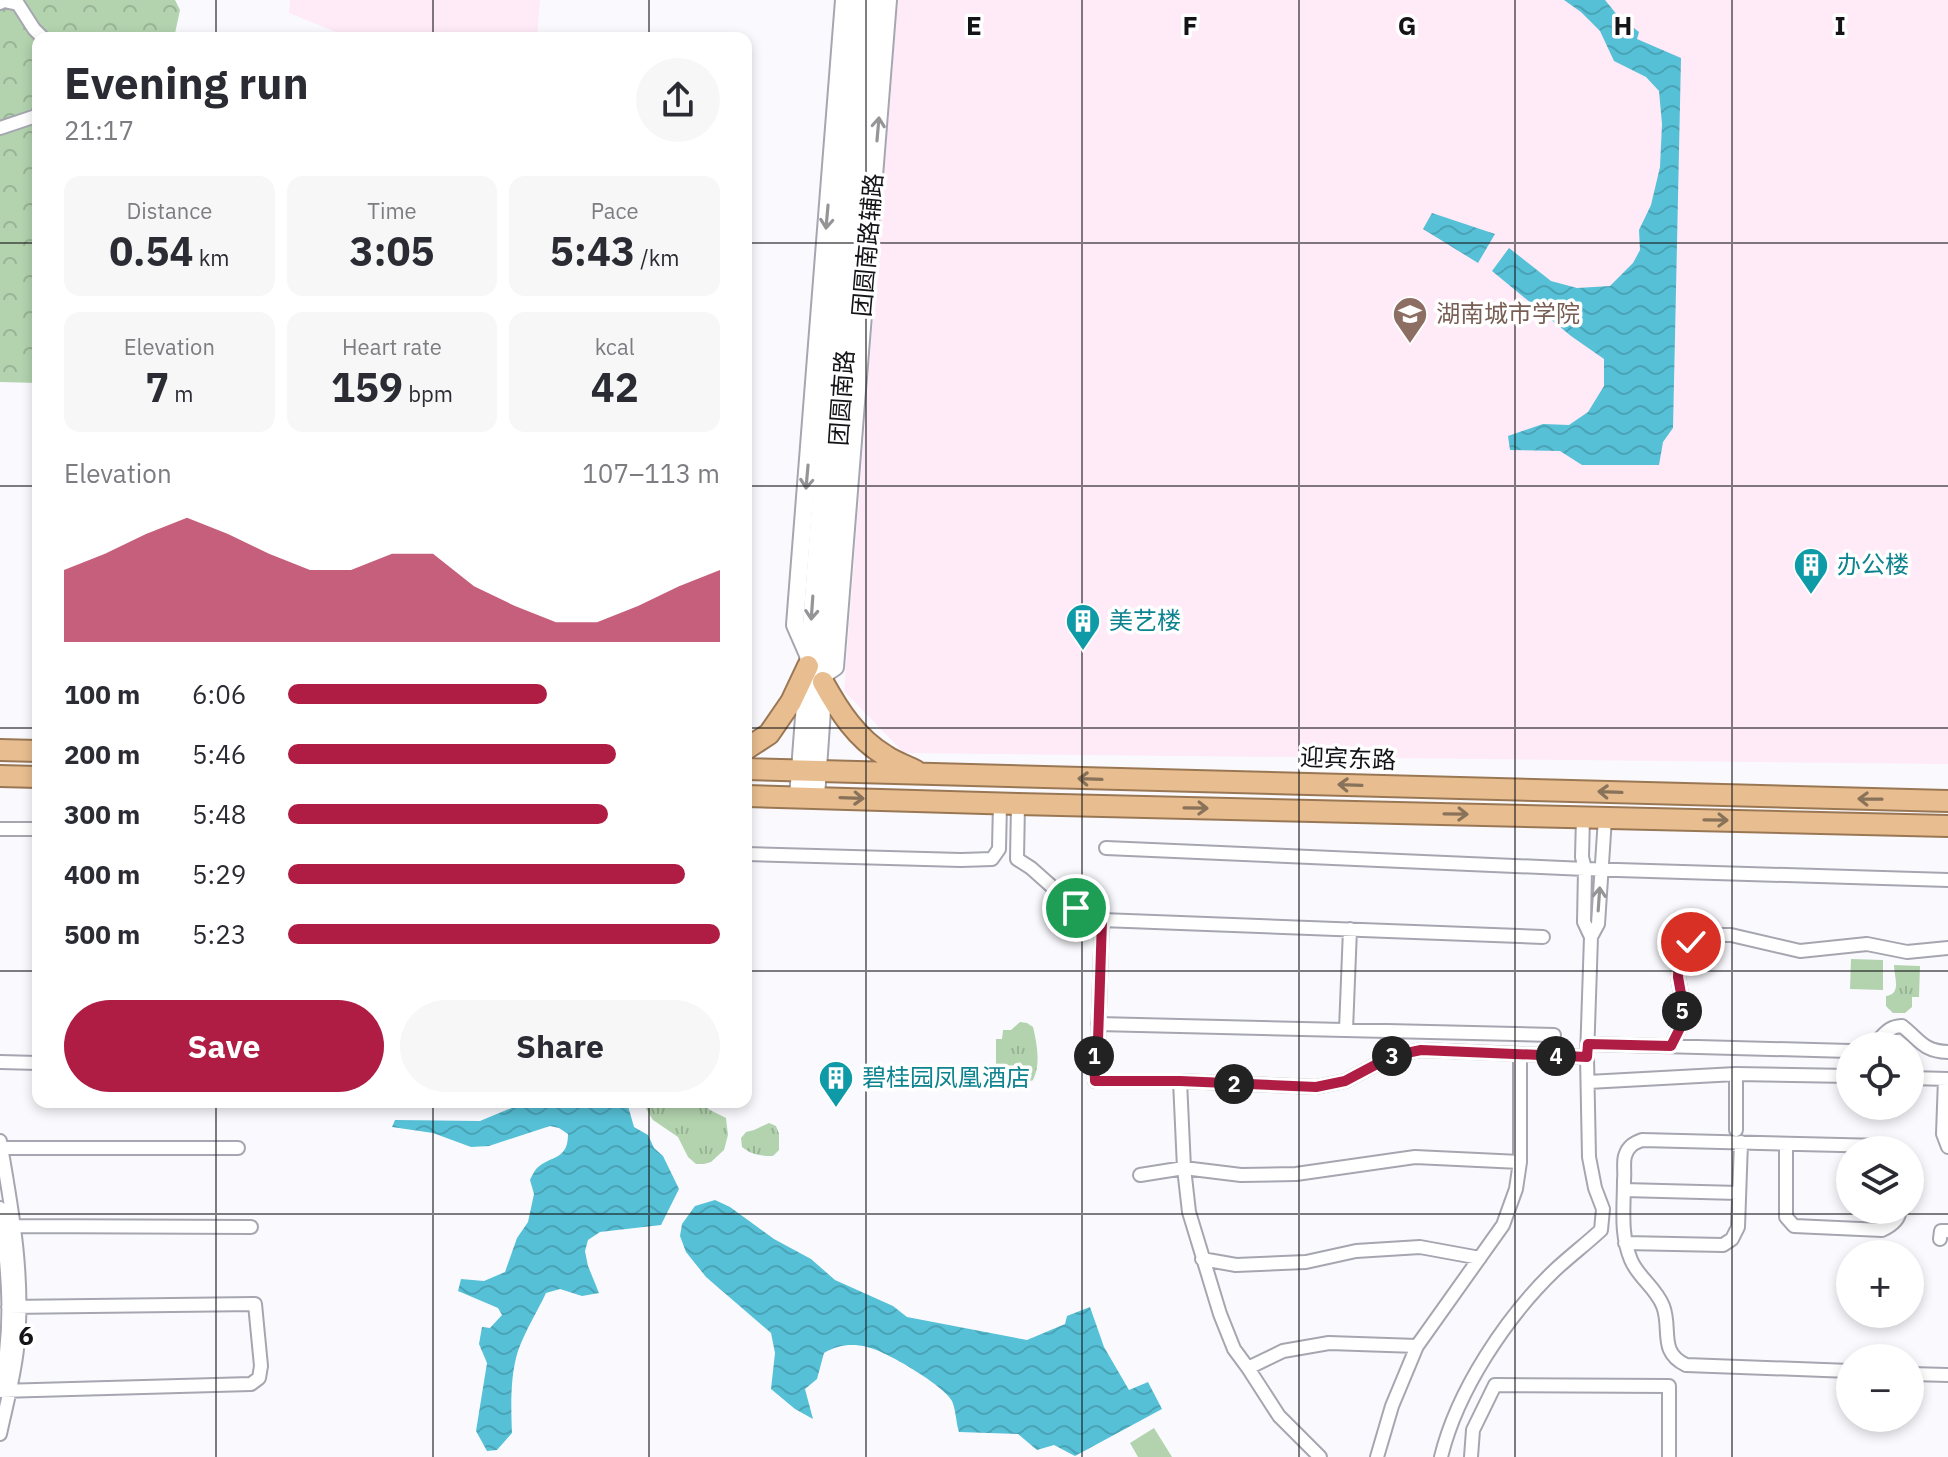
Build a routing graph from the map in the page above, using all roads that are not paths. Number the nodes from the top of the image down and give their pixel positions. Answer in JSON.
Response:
{"nodes":[{"id":1,"x":844,"y":0,"type":"edge"},
{"id":2,"x":859,"y":0,"type":"edge"},
{"id":3,"x":874,"y":0,"type":"edge"},
{"id":4,"x":888,"y":0,"type":"edge"},
{"id":5,"x":0,"y":3,"type":"edge"},
{"id":6,"x":37,"y":32,"type":"edge"},
{"id":7,"x":32,"y":117,"type":"edge"},
{"id":8,"x":0,"y":128,"type":"edge"},
{"id":9,"x":816,"y":670,"type":"junction"},
{"id":10,"x":752,"y":745,"type":"edge"},
{"id":11,"x":0,"y":750,"type":"edge"},
{"id":12,"x":32,"y":751,"type":"edge"},
{"id":13,"x":752,"y":769,"type":"edge"},
{"id":14,"x":808,"y":771,"type":"junction"},
{"id":15,"x":923,"y":774,"type":"junction"},
{"id":16,"x":0,"y":776,"type":"edge"},
{"id":17,"x":32,"y":777,"type":"edge"},
{"id":18,"x":752,"y":796,"type":"edge"},
{"id":19,"x":807,"y":797,"type":"junction"},
{"id":20,"x":1948,"y":801,"type":"edge"},
{"id":21,"x":1009,"y":804,"type":"junction"},
{"id":22,"x":1583,"y":817,"type":"junction"},
{"id":23,"x":1605,"y":818,"type":"junction"},
{"id":24,"x":1948,"y":826,"type":"edge"},
{"id":25,"x":0,"y":829,"type":"edge"},
{"id":26,"x":32,"y":829,"type":"edge"},
{"id":27,"x":1106,"y":848,"type":"dead end"},
{"id":28,"x":752,"y":854,"type":"edge"},
{"id":29,"x":1585,"y":869,"type":"junction"},
{"id":30,"x":1601,"y":869,"type":"junction"},
{"id":31,"x":1948,"y":880,"type":"edge"},
{"id":32,"x":1102,"y":920,"type":"junction"},
{"id":33,"x":1350,"y":929,"type":"junction"},
{"id":34,"x":1543,"y":937,"type":"dead end"},
{"id":35,"x":1591,"y":937,"type":"junction"},
{"id":36,"x":1948,"y":948,"type":"edge"},
{"id":37,"x":1098,"y":1024,"type":"junction"},
{"id":38,"x":1346,"y":1030,"type":"junction"},
{"id":39,"x":1885,"y":1032,"type":"edge"},
{"id":40,"x":1908,"y":1032,"type":"edge"},
{"id":41,"x":1554,"y":1035,"type":"dead end"},
{"id":42,"x":1671,"y":1046,"type":"junction"},
{"id":43,"x":1924,"y":1046,"type":"edge"},
{"id":44,"x":1588,"y":1051,"type":"junction"},
{"id":45,"x":1836,"y":1051,"type":"edge"},
{"id":46,"x":1948,"y":1052,"type":"edge"},
{"id":47,"x":1520,"y":1054,"type":"junction"},
{"id":48,"x":0,"y":1062,"type":"edge"},
{"id":49,"x":32,"y":1063,"type":"edge"},
{"id":50,"x":1736,"y":1074,"type":"junction"},
{"id":51,"x":1836,"y":1076,"type":"edge"},
{"id":52,"x":1924,"y":1078,"type":"edge"},
{"id":53,"x":1946,"y":1079,"type":"edge"},
{"id":54,"x":1180,"y":1081,"type":"junction"},
{"id":55,"x":1588,"y":1082,"type":"junction"},
{"id":56,"x":1738,"y":1136,"type":"junction"},
{"id":57,"x":1786,"y":1144,"type":"junction"},
{"id":58,"x":0,"y":1145,"type":"edge"},
{"id":59,"x":1836,"y":1145,"type":"edge"},
{"id":60,"x":1948,"y":1147,"type":"edge"},
{"id":61,"x":238,"y":1148,"type":"dead end"},
{"id":62,"x":1520,"y":1162,"type":"junction"},
{"id":63,"x":1184,"y":1168,"type":"junction"},
{"id":64,"x":1140,"y":1175,"type":"dead end"},
{"id":65,"x":1624,"y":1190,"type":"junction"},
{"id":66,"x":1739,"y":1193,"type":"junction"},
{"id":67,"x":3,"y":1205,"type":"edge"},
{"id":68,"x":1893,"y":1224,"type":"edge"},
{"id":69,"x":8,"y":1227,"type":"junction"},
{"id":70,"x":251,"y":1227,"type":"dead end"},
{"id":71,"x":1625,"y":1243,"type":"junction"},
{"id":72,"x":1480,"y":1258,"type":"junction"},
{"id":73,"x":1202,"y":1259,"type":"junction"},
{"id":74,"x":10,"y":1300,"type":"edge"},
{"id":75,"x":1417,"y":1346,"type":"junction"},
{"id":76,"x":1248,"y":1368,"type":"junction"},
{"id":77,"x":1836,"y":1370,"type":"edge"},
{"id":78,"x":1924,"y":1374,"type":"edge"},
{"id":79,"x":1948,"y":1375,"type":"edge"},
{"id":80,"x":4,"y":1382,"type":"edge"},
{"id":81,"x":0,"y":1434,"type":"edge"},
{"id":82,"x":1320,"y":1457,"type":"edge"},
{"id":83,"x":1377,"y":1457,"type":"edge"},
{"id":84,"x":1441,"y":1457,"type":"edge"},
{"id":85,"x":1471,"y":1457,"type":"edge"},
{"id":86,"x":1669,"y":1457,"type":"edge"}],
"edges":[{"from":1,"to":9,"type":"street","name":"团圆南路辅路","one_way":true},
{"from":2,"to":9,"type":"main road","name":"团圆南路","one_way":true},
{"from":3,"to":9,"type":"main road","name":"团圆南路"},
{"from":9,"to":4,"type":"street","name":"团圆南路辅路","one_way":true},
{"from":5,"to":6,"type":"street"},
{"from":7,"to":8,"type":"street"},
{"from":9,"to":10,"type":"highway"},
{"from":9,"to":14,"type":"main road","name":"团圆南路"},
{"from":9,"to":15,"type":"highway"},
{"from":11,"to":12,"type":"highway"},
{"from":13,"to":14,"type":"highway","name":"迎宾东路"},
{"from":14,"to":15,"type":"highway","name":"迎宾东路"},
{"from":14,"to":19,"type":"main road","name":"团圆南路"},
{"from":20,"to":15,"type":"highway","name":"迎宾东路","one_way":true},
{"from":16,"to":17,"type":"highway"},
{"from":18,"to":19,"type":"highway"},
{"from":19,"to":21,"type":"highway","one_way":true},
{"from":21,"to":22,"type":"highway","one_way":true},
{"from":21,"to":28,"type":"street"},
{"from":21,"to":32,"type":"street"},
{"from":22,"to":23,"type":"highway"},
{"from":22,"to":29,"type":"street"},
{"from":23,"to":24,"type":"highway","one_way":true},
{"from":23,"to":30,"type":"street"},
{"from":25,"to":26,"type":"street"},
{"from":27,"to":29,"type":"street"},
{"from":29,"to":30,"type":"street"},
{"from":29,"to":35,"type":"street"},
{"from":30,"to":31,"type":"street"},
{"from":35,"to":30,"type":"street","one_way":true},
{"from":32,"to":33,"type":"street"},
{"from":32,"to":37,"type":"street"},
{"from":33,"to":34,"type":"street"},
{"from":33,"to":38,"type":"street"},
{"from":35,"to":44,"type":"street"},
{"from":36,"to":42,"type":"street"},
{"from":37,"to":38,"type":"street"},
{"from":37,"to":54,"type":"street"},
{"from":38,"to":41,"type":"street"},
{"from":39,"to":40,"type":"street"},
{"from":42,"to":44,"type":"street"},
{"from":42,"to":45,"type":"street"},
{"from":43,"to":46,"type":"street"},
{"from":44,"to":47,"type":"street"},
{"from":44,"to":55,"type":"street"},
{"from":47,"to":54,"type":"street"},
{"from":47,"to":62,"type":"street"},
{"from":48,"to":49,"type":"street"},
{"from":50,"to":51,"type":"street"},
{"from":50,"to":55,"type":"street"},
{"from":50,"to":56,"type":"street"},
{"from":52,"to":53,"type":"street"},
{"from":53,"to":60,"type":"street"},
{"from":54,"to":63,"type":"street"},
{"from":55,"to":84,"type":"street"},
{"from":56,"to":57,"type":"street"},
{"from":56,"to":65,"type":"street"},
{"from":56,"to":66,"type":"street"},
{"from":57,"to":59,"type":"street"},
{"from":57,"to":68,"type":"street"},
{"from":58,"to":61,"type":"street"},
{"from":58,"to":67,"type":"street"},
{"from":62,"to":63,"type":"street"},
{"from":62,"to":72,"type":"street"},
{"from":63,"to":64,"type":"street"},
{"from":63,"to":73,"type":"street"},
{"from":65,"to":66,"type":"street"},
{"from":65,"to":71,"type":"street"},
{"from":66,"to":71,"type":"street"},
{"from":67,"to":69,"type":"street"},
{"from":69,"to":70,"type":"street"},
{"from":69,"to":74,"type":"street"},
{"from":71,"to":77,"type":"street"},
{"from":72,"to":73,"type":"street"},
{"from":72,"to":75,"type":"street"},
{"from":73,"to":76,"type":"street"},
{"from":74,"to":80,"type":"street"},
{"from":74,"to":80,"type":"street"},
{"from":75,"to":76,"type":"street"},
{"from":75,"to":83,"type":"street"},
{"from":76,"to":82,"type":"street"},
{"from":78,"to":79,"type":"street"},
{"from":80,"to":81,"type":"street"},
{"from":85,"to":86,"type":"street"}]}
